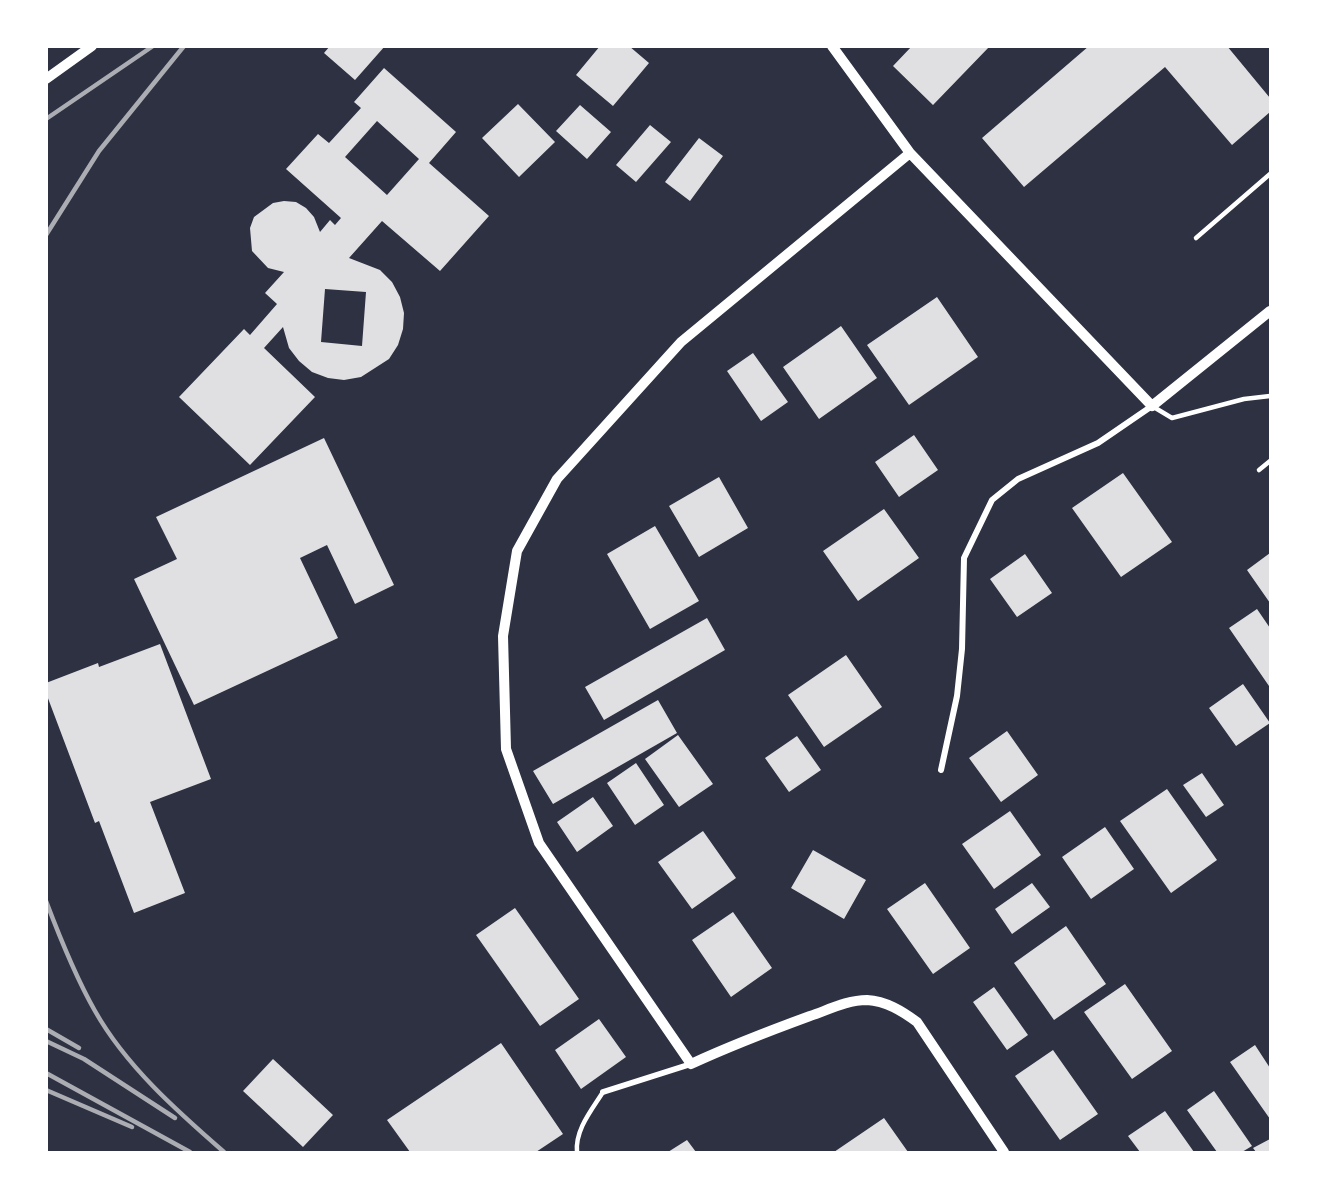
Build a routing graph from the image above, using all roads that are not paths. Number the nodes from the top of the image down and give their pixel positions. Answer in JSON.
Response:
{"nodes":[{"id":1,"x":92,"y":46,"type":"edge"},
{"id":2,"x":832,"y":46,"type":"edge"},
{"id":3,"x":46,"y":79,"type":"edge"},
{"id":4,"x":910,"y":153,"type":"junction"},
{"id":5,"x":1270,"y":174,"type":"edge"},
{"id":6,"x":1196,"y":238,"type":"dead end"},
{"id":7,"x":1270,"y":311,"type":"edge"},
{"id":8,"x":1270,"y":396,"type":"edge"},
{"id":9,"x":1152,"y":406,"type":"junction"},
{"id":10,"x":1270,"y":461,"type":"edge"},
{"id":11,"x":1259,"y":470,"type":"dead end"},
{"id":12,"x":941,"y":770,"type":"dead end"},
{"id":13,"x":691,"y":1064,"type":"junction"},
{"id":14,"x":603,"y":1092,"type":"joint"},
{"id":15,"x":578,"y":1152,"type":"edge"},
{"id":16,"x":1004,"y":1152,"type":"edge"}],
"edges":[{"from":1,"to":3,"type":"street"},
{"from":2,"to":4,"type":"street"},
{"from":4,"to":9,"type":"street"},
{"from":4,"to":13,"type":"street"},
{"from":5,"to":6,"type":"lane"},
{"from":7,"to":9,"type":"street"},
{"from":8,"to":9,"type":"lane"},
{"from":9,"to":12,"type":"street"},
{"from":10,"to":11,"type":"lane"},
{"from":13,"to":14,"type":"street"},
{"from":13,"to":16,"type":"street"},
{"from":14,"to":15,"type":"lane"}]}
